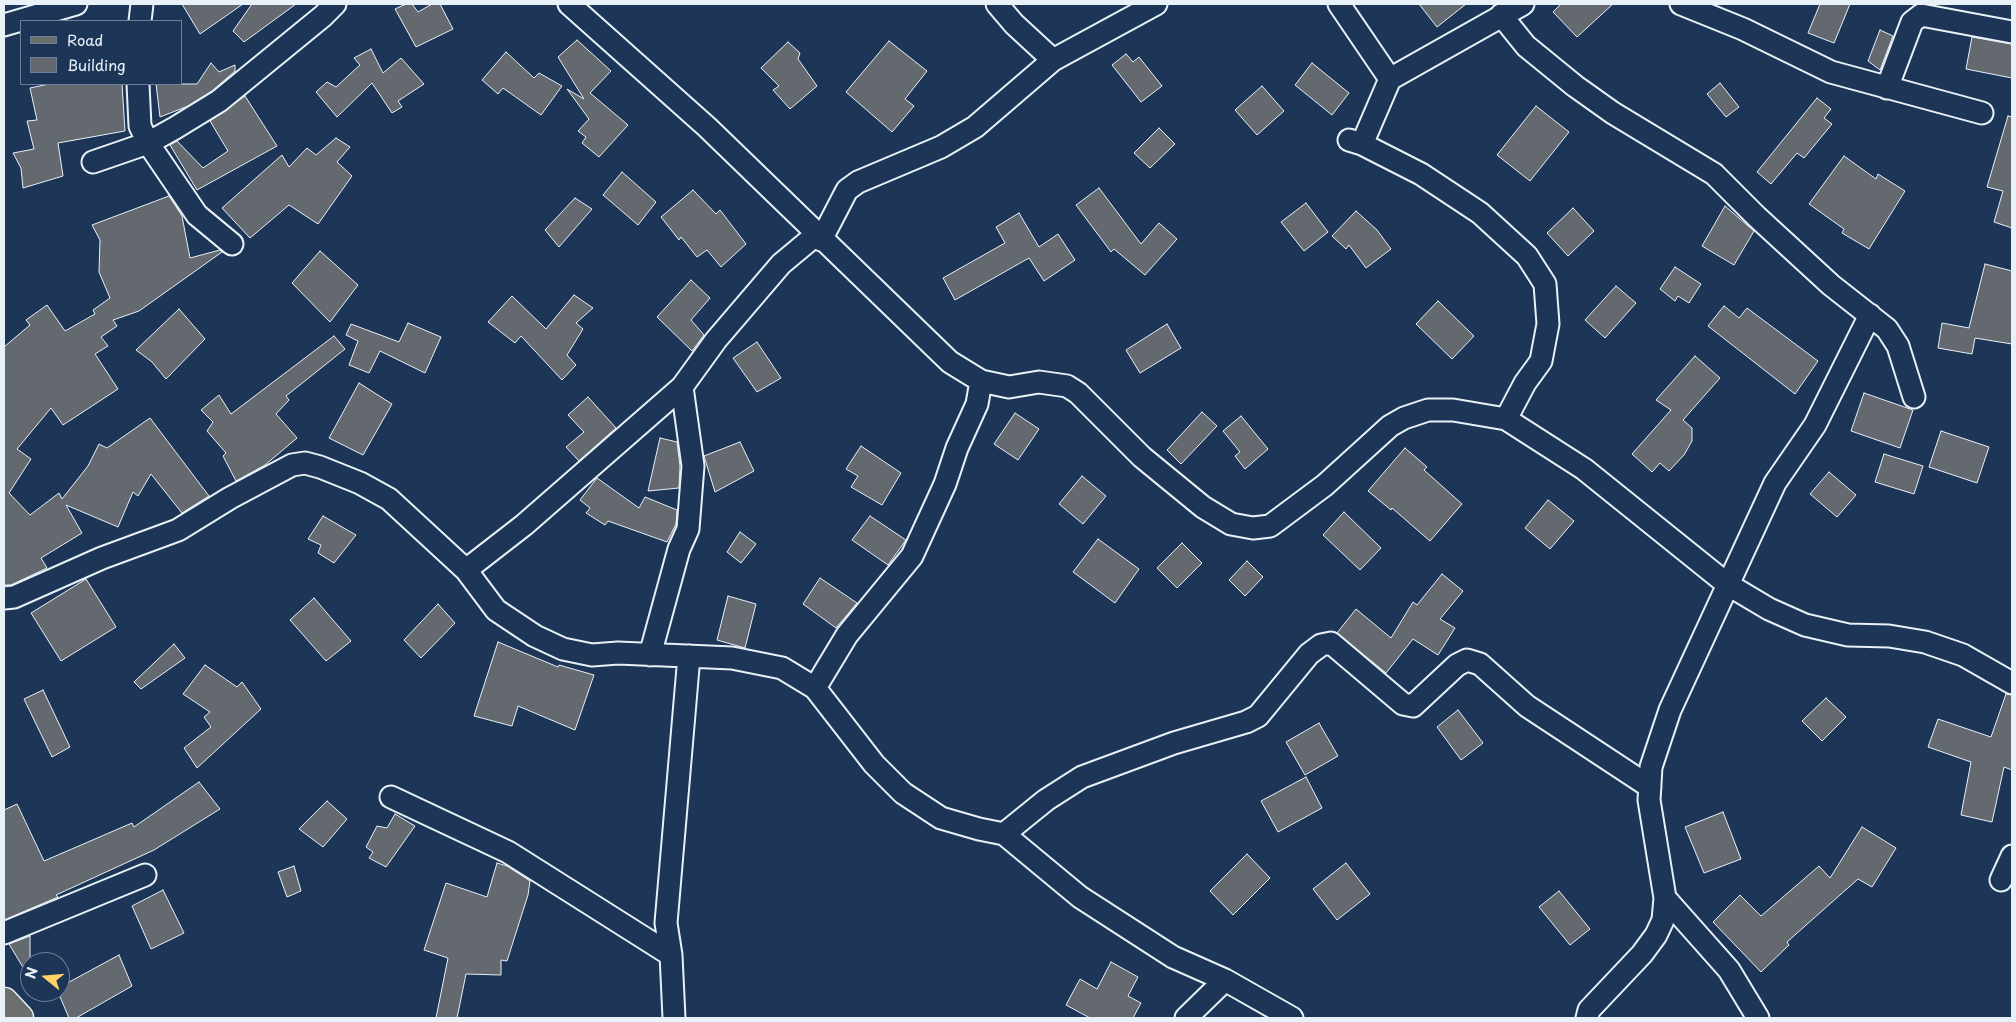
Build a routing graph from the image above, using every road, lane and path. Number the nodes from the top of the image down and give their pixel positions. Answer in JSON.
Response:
{"nodes":[{"id":1,"x":76,"y":4,"type":"edge"},
{"id":2,"x":142,"y":4,"type":"edge"},
{"id":3,"x":335,"y":4,"type":"edge"},
{"id":4,"x":569,"y":4,"type":"edge"},
{"id":5,"x":997,"y":4,"type":"edge"},
{"id":6,"x":1156,"y":4,"type":"edge"},
{"id":7,"x":1339,"y":4,"type":"edge"},
{"id":8,"x":1522,"y":4,"type":"edge"},
{"id":9,"x":1681,"y":4,"type":"edge"},
{"id":10,"x":1501,"y":15,"type":"junction"},
{"id":11,"x":20,"y":20,"type":"edge"},
{"id":12,"x":21,"y":20,"type":"edge"},
{"id":13,"x":140,"y":20,"type":"edge"},
{"id":14,"x":4,"y":25,"type":"edge"},
{"id":15,"x":2012,"y":32,"type":"edge"},
{"id":16,"x":1053,"y":60,"type":"junction"},
{"id":17,"x":1390,"y":79,"type":"junction"},
{"id":18,"x":138,"y":85,"type":"edge"},
{"id":19,"x":1888,"y":88,"type":"junction"},
{"id":20,"x":1982,"y":113,"type":"dead end"},
{"id":21,"x":148,"y":143,"type":"junction"},
{"id":22,"x":93,"y":162,"type":"dead end"},
{"id":23,"x":819,"y":237,"type":"junction"},
{"id":24,"x":232,"y":244,"type":"dead end"},
{"id":25,"x":1870,"y":315,"type":"junction"},
{"id":26,"x":981,"y":381,"type":"junction"},
{"id":27,"x":682,"y":387,"type":"junction"},
{"id":28,"x":1914,"y":397,"type":"dead end"},
{"id":29,"x":1506,"y":419,"type":"junction"},
{"id":30,"x":466,"y":570,"type":"junction"},
{"id":31,"x":1727,"y":584,"type":"junction"},
{"id":32,"x":4,"y":598,"type":"edge"},
{"id":33,"x":650,"y":655,"type":"junction"},
{"id":34,"x":688,"y":656,"type":"junction"},
{"id":35,"x":2012,"y":683,"type":"edge"},
{"id":36,"x":814,"y":688,"type":"junction"},
{"id":37,"x":1650,"y":787,"type":"junction"},
{"id":38,"x":391,"y":797,"type":"dead end"},
{"id":39,"x":1004,"y":834,"type":"junction"},
{"id":40,"x":2012,"y":856,"type":"edge"},
{"id":41,"x":145,"y":875,"type":"dead end"},
{"id":42,"x":2001,"y":880,"type":"dead end"},
{"id":43,"x":1665,"y":898,"type":"junction"},
{"id":44,"x":4,"y":933,"type":"edge"},
{"id":45,"x":671,"y":955,"type":"junction"},
{"id":46,"x":1225,"y":980,"type":"junction"},
{"id":47,"x":4,"y":1002,"type":"edge"},
{"id":48,"x":19,"y":1018,"type":"edge"},
{"id":49,"x":674,"y":1018,"type":"edge"},
{"id":50,"x":1186,"y":1018,"type":"edge"},
{"id":51,"x":1292,"y":1018,"type":"edge"},
{"id":52,"x":1587,"y":1018,"type":"edge"},
{"id":53,"x":1758,"y":1018,"type":"edge"}],
"edges":[{"from":1,"to":12,"type":"street"},
{"from":2,"to":13,"type":"street"},
{"from":3,"to":21,"type":"street"},
{"from":4,"to":23,"type":"street"},
{"from":5,"to":16,"type":"street"},
{"from":6,"to":16,"type":"street"},
{"from":7,"to":17,"type":"street"},
{"from":8,"to":10,"type":"street"},
{"from":9,"to":19,"type":"street"},
{"from":10,"to":17,"type":"street"},
{"from":10,"to":25,"type":"street"},
{"from":11,"to":14,"type":"street"},
{"from":15,"to":19,"type":"street"},
{"from":16,"to":23,"type":"street"},
{"from":17,"to":29,"type":"street"},
{"from":18,"to":21,"type":"street"},
{"from":19,"to":20,"type":"street"},
{"from":21,"to":22,"type":"street"},
{"from":21,"to":24,"type":"street"},
{"from":23,"to":26,"type":"street"},
{"from":23,"to":27,"type":"street"},
{"from":25,"to":28,"type":"street"},
{"from":25,"to":31,"type":"street"},
{"from":26,"to":29,"type":"street"},
{"from":26,"to":36,"type":"street"},
{"from":27,"to":30,"type":"street"},
{"from":27,"to":33,"type":"street"},
{"from":29,"to":31,"type":"street"},
{"from":30,"to":32,"type":"street"},
{"from":30,"to":33,"type":"street"},
{"from":31,"to":35,"type":"street"},
{"from":31,"to":37,"type":"street"},
{"from":33,"to":34,"type":"street"},
{"from":34,"to":36,"type":"street"},
{"from":34,"to":45,"type":"street"},
{"from":36,"to":39,"type":"street"},
{"from":37,"to":39,"type":"street"},
{"from":37,"to":43,"type":"street"},
{"from":38,"to":45,"type":"street"},
{"from":39,"to":46,"type":"street"},
{"from":40,"to":42,"type":"street"},
{"from":41,"to":44,"type":"street"},
{"from":43,"to":52,"type":"street"},
{"from":43,"to":53,"type":"street"},
{"from":45,"to":49,"type":"street"},
{"from":46,"to":50,"type":"street"},
{"from":46,"to":51,"type":"street"},
{"from":47,"to":48,"type":"main road"}]}
